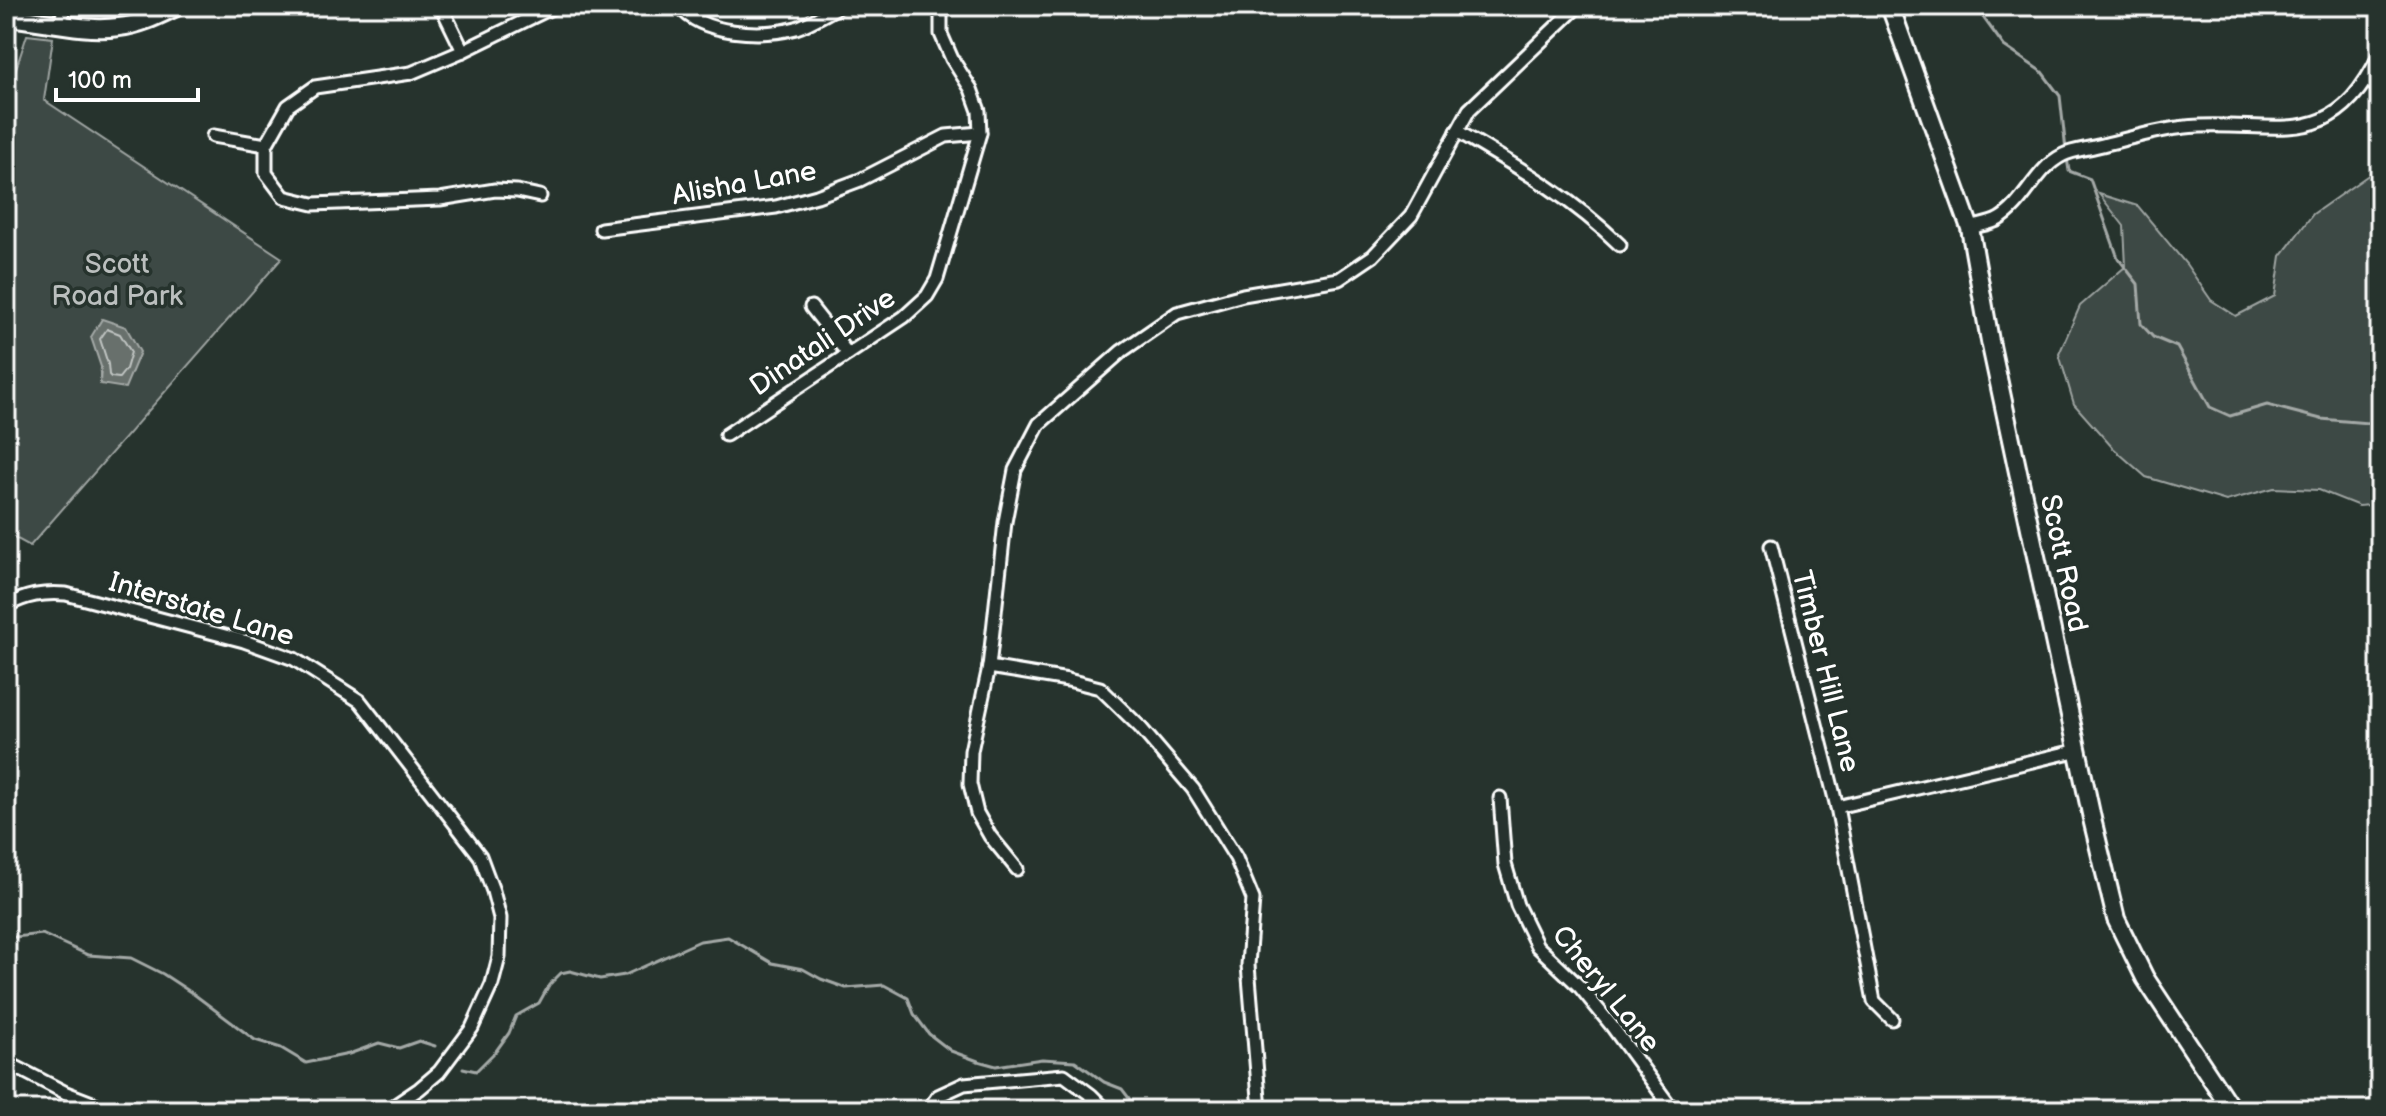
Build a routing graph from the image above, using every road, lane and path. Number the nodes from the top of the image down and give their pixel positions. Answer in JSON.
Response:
{"nodes":[{"id":1,"x":64,"y":6,"type":"edge"},
{"id":2,"x":178,"y":6,"type":"edge"},
{"id":3,"x":441,"y":6,"type":"edge"},
{"id":4,"x":555,"y":6,"type":"edge"},
{"id":5,"x":679,"y":6,"type":"edge"},
{"id":6,"x":840,"y":6,"type":"edge"},
{"id":7,"x":941,"y":6,"type":"edge"},
{"id":8,"x":1578,"y":6,"type":"edge"},
{"id":9,"x":1890,"y":6,"type":"edge"},
{"id":10,"x":6,"y":17,"type":"edge"},
{"id":11,"x":61,"y":24,"type":"junction"},
{"id":12,"x":463,"y":51,"type":"junction"},
{"id":13,"x":2380,"y":54,"type":"edge"},
{"id":14,"x":2368,"y":80,"type":"junction"},
{"id":15,"x":2380,"y":89,"type":"edge"},
{"id":16,"x":1457,"y":131,"type":"junction"},
{"id":17,"x":980,"y":133,"type":"junction"},
{"id":18,"x":213,"y":136,"type":"dead end"},
{"id":19,"x":266,"y":145,"type":"junction"},
{"id":20,"x":540,"y":196,"type":"dead end"},
{"id":21,"x":1970,"y":228,"type":"junction"},
{"id":22,"x":601,"y":229,"type":"dead end"},
{"id":23,"x":1620,"y":245,"type":"dead end"},
{"id":24,"x":811,"y":307,"type":"dead end"},
{"id":25,"x":848,"y":354,"type":"junction"},
{"id":26,"x":726,"y":435,"type":"dead end"},
{"id":27,"x":1771,"y":546,"type":"dead end"},
{"id":28,"x":6,"y":606,"type":"edge"},
{"id":29,"x":989,"y":667,"type":"junction"},
{"id":30,"x":2079,"y":750,"type":"junction"},
{"id":31,"x":1500,"y":798,"type":"dead end"},
{"id":32,"x":1837,"y":807,"type":"junction"},
{"id":33,"x":1017,"y":869,"type":"dead end"},
{"id":34,"x":1892,"y":1019,"type":"dead end"},
{"id":35,"x":6,"y":1062,"type":"edge"},
{"id":36,"x":110,"y":1110,"type":"edge"},
{"id":37,"x":388,"y":1110,"type":"edge"},
{"id":38,"x":928,"y":1110,"type":"edge"},
{"id":39,"x":1106,"y":1110,"type":"edge"},
{"id":40,"x":1260,"y":1110,"type":"edge"},
{"id":41,"x":1673,"y":1110,"type":"edge"},
{"id":42,"x":2232,"y":1110,"type":"edge"}],
"edges":[{"from":1,"to":11,"type":"street"},
{"from":2,"to":11,"type":"main road"},
{"from":3,"to":12,"type":"street"},
{"from":4,"to":12,"type":"street"},
{"from":5,"to":6,"type":"street"},
{"from":7,"to":17,"type":"street","name":"Dinatali Drive"},
{"from":8,"to":16,"type":"street"},
{"from":9,"to":21,"type":"main road","name":"Scott Road"},
{"from":10,"to":11,"type":"main road"},
{"from":12,"to":19,"type":"street"},
{"from":13,"to":14,"type":"street"},
{"from":14,"to":15,"type":"street"},
{"from":14,"to":21,"type":"street"},
{"from":16,"to":23,"type":"street"},
{"from":16,"to":29,"type":"street"},
{"from":17,"to":22,"type":"street","name":"Alisha Lane"},
{"from":17,"to":25,"type":"street","name":"Dinatali Drive"},
{"from":18,"to":19,"type":"street"},
{"from":19,"to":20,"type":"street"},
{"from":21,"to":30,"type":"main road","name":"Scott Road"},
{"from":24,"to":25,"type":"street"},
{"from":25,"to":26,"type":"street","name":"Dinatali Drive"},
{"from":27,"to":32,"type":"street","name":"Timber Hill Lane"},
{"from":28,"to":37,"type":"street","name":"Interstate Lane"},
{"from":29,"to":33,"type":"street"},
{"from":29,"to":40,"type":"street"},
{"from":30,"to":32,"type":"street","name":"Timber Hill Lane"},
{"from":30,"to":42,"type":"main road","name":"Scott Road"},
{"from":31,"to":41,"type":"street","name":"Cheryl Lane"},
{"from":32,"to":34,"type":"street","name":"Timber Hill Lane"},
{"from":35,"to":36,"type":"street"},
{"from":38,"to":39,"type":"street"}]}
